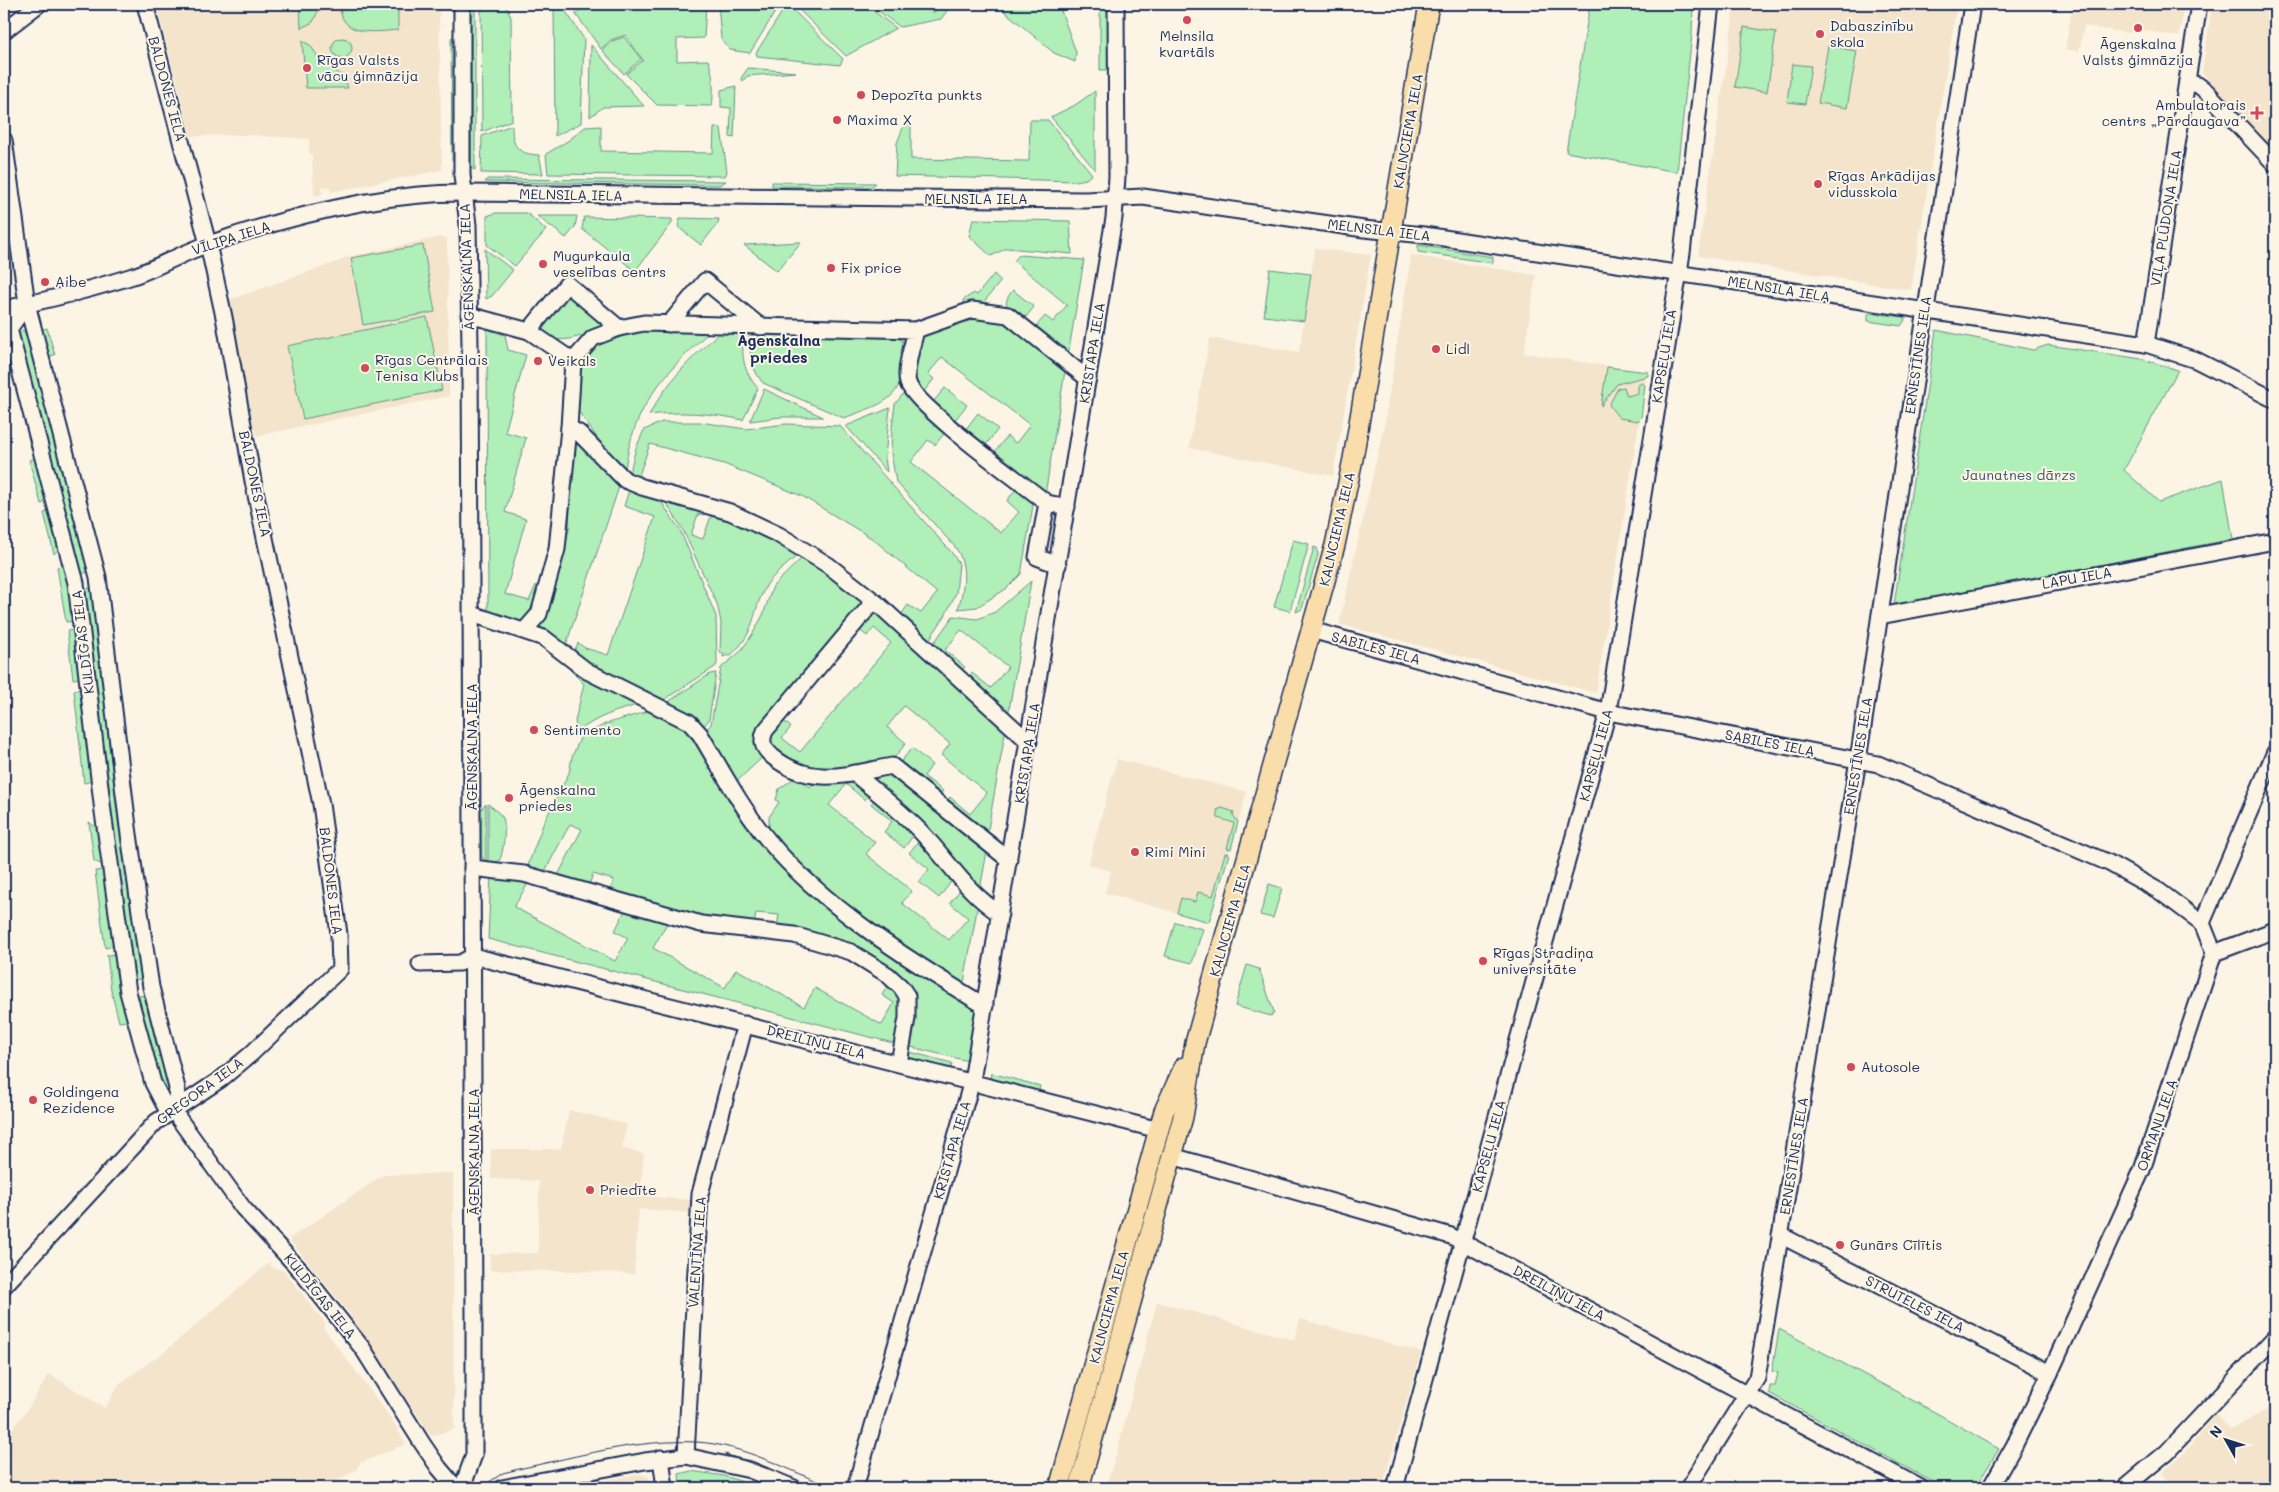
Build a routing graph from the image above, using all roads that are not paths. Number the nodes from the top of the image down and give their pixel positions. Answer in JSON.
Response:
{"nodes":[{"id":1,"x":39,"y":4,"type":"edge"},
{"id":2,"x":145,"y":4,"type":"edge"},
{"id":3,"x":462,"y":4,"type":"edge"},
{"id":4,"x":1116,"y":4,"type":"edge"},
{"id":5,"x":1429,"y":4,"type":"edge"},
{"id":6,"x":1711,"y":4,"type":"edge"},
{"id":7,"x":1972,"y":4,"type":"edge"},
{"id":8,"x":2199,"y":4,"type":"edge"},
{"id":9,"x":4,"y":31,"type":"edge"},
{"id":10,"x":2187,"y":82,"type":"junction"},
{"id":11,"x":4,"y":140,"type":"edge"},
{"id":12,"x":2275,"y":164,"type":"edge"},
{"id":13,"x":464,"y":193,"type":"junction"},
{"id":14,"x":1115,"y":198,"type":"junction"},
{"id":15,"x":1391,"y":231,"type":"junction"},
{"id":16,"x":208,"y":244,"type":"junction"},
{"id":17,"x":1678,"y":273,"type":"junction"},
{"id":18,"x":27,"y":304,"type":"junction"},
{"id":19,"x":4,"y":309,"type":"edge"},
{"id":20,"x":1925,"y":312,"type":"junction"},
{"id":21,"x":469,"y":315,"type":"junction"},
{"id":22,"x":669,"y":324,"type":"junction"},
{"id":23,"x":761,"y":327,"type":"junction"},
{"id":24,"x":619,"y":328,"type":"junction"},
{"id":25,"x":916,"y":330,"type":"junction"},
{"id":26,"x":529,"y":331,"type":"junction"},
{"id":27,"x":2146,"y":344,"type":"junction"},
{"id":28,"x":574,"y":361,"type":"junction"},
{"id":29,"x":1088,"y":379,"type":"junction"},
{"id":30,"x":2275,"y":400,"type":"edge"},
{"id":31,"x":570,"y":428,"type":"junction"},
{"id":32,"x":1047,"y":503,"type":"junction"},
{"id":33,"x":1067,"y":507,"type":"junction"},
{"id":34,"x":2275,"y":541,"type":"edge"},
{"id":35,"x":1058,"y":565,"type":"junction"},
{"id":36,"x":98,"y":577,"type":"junction"},
{"id":37,"x":76,"y":583,"type":"junction"},
{"id":38,"x":874,"y":601,"type":"junction"},
{"id":39,"x":472,"y":614,"type":"junction"},
{"id":40,"x":1880,"y":616,"type":"junction"},
{"id":41,"x":525,"y":630,"type":"junction"},
{"id":42,"x":1311,"y":630,"type":"junction"},
{"id":43,"x":1608,"y":712,"type":"junction"},
{"id":44,"x":1028,"y":742,"type":"junction"},
{"id":45,"x":2275,"y":752,"type":"edge"},
{"id":46,"x":1858,"y":760,"type":"junction"},
{"id":47,"x":854,"y":773,"type":"junction"},
{"id":48,"x":1009,"y":860,"type":"junction"},
{"id":49,"x":472,"y":868,"type":"junction"},
{"id":50,"x":1000,"y":914,"type":"junction"},
{"id":51,"x":2202,"y":923,"type":"junction"},
{"id":52,"x":2275,"y":930,"type":"edge"},
{"id":53,"x":2214,"y":953,"type":"junction"},
{"id":54,"x":473,"y":956,"type":"junction"},
{"id":55,"x":420,"y":964,"type":"dead end"},
{"id":56,"x":340,"y":969,"type":"joint"},
{"id":57,"x":151,"y":987,"type":"junction"},
{"id":58,"x":128,"y":992,"type":"junction"},
{"id":59,"x":985,"y":1006,"type":"junction"},
{"id":60,"x":745,"y":1024,"type":"junction"},
{"id":61,"x":1195,"y":1043,"type":"junction"},
{"id":62,"x":899,"y":1063,"type":"junction"},
{"id":63,"x":972,"y":1081,"type":"junction"},
{"id":64,"x":175,"y":1110,"type":"junction"},
{"id":65,"x":1158,"y":1130,"type":"junction"},
{"id":66,"x":1172,"y":1156,"type":"junction"},
{"id":67,"x":1780,"y":1235,"type":"junction"},
{"id":68,"x":1463,"y":1242,"type":"junction"},
{"id":69,"x":4,"y":1286,"type":"edge"},
{"id":70,"x":2275,"y":1337,"type":"edge"},
{"id":71,"x":2050,"y":1373,"type":"junction"},
{"id":72,"x":1748,"y":1395,"type":"junction"},
{"id":73,"x":686,"y":1456,"type":"junction"},
{"id":74,"x":661,"y":1458,"type":"junction"},
{"id":75,"x":456,"y":1488,"type":"edge"},
{"id":76,"x":462,"y":1488,"type":"edge"},
{"id":77,"x":502,"y":1488,"type":"edge"},
{"id":78,"x":666,"y":1488,"type":"edge"},
{"id":79,"x":794,"y":1488,"type":"edge"},
{"id":80,"x":856,"y":1488,"type":"edge"},
{"id":81,"x":1059,"y":1488,"type":"edge"},
{"id":82,"x":1079,"y":1488,"type":"edge"},
{"id":83,"x":1395,"y":1488,"type":"edge"},
{"id":84,"x":1688,"y":1488,"type":"edge"},
{"id":85,"x":1921,"y":1488,"type":"edge"},
{"id":86,"x":1990,"y":1488,"type":"edge"},
{"id":87,"x":2124,"y":1488,"type":"edge"}],
"edges":[{"from":1,"to":9,"type":"street"},
{"from":2,"to":16,"type":"street","name":"BALDONES IELA"},
{"from":3,"to":13,"type":"street","name":"ĀGENSKALNA IELA"},
{"from":4,"to":14,"type":"street","name":"KRISTAPA IELA"},
{"from":5,"to":15,"type":"main road","name":"KALNCIEMA IELA"},
{"from":6,"to":17,"type":"street","name":"KAPSEĻU IELA"},
{"from":7,"to":20,"type":"street","name":"ERNESTĪNES IELA"},
{"from":8,"to":10,"type":"street","name":"VIĻA PLŪDOŅA IELA"},
{"from":10,"to":12,"type":"street"},
{"from":10,"to":27,"type":"street","name":"VIĻA PLŪDOŅA IELA"},
{"from":11,"to":18,"type":"street","name":"KULDĪGAS IELA"},
{"from":13,"to":14,"type":"street","name":"MELNSILA IELA"},
{"from":13,"to":16,"type":"street","name":"VĪLIPA IELA"},
{"from":13,"to":21,"type":"street","name":"ĀGENSKALNA IELA"},
{"from":14,"to":15,"type":"street","name":"MELNSILA IELA"},
{"from":14,"to":29,"type":"street","name":"KRISTAPA IELA"},
{"from":15,"to":17,"type":"street","name":"MELNSILA IELA"},
{"from":15,"to":42,"type":"main road","name":"KALNCIEMA IELA"},
{"from":16,"to":18,"type":"street","name":"VĪLIPA IELA"},
{"from":16,"to":56,"type":"street","name":"BALDONES IELA"},
{"from":17,"to":20,"type":"street","name":"MELNSILA IELA"},
{"from":17,"to":43,"type":"street","name":"KAPSEĻU IELA"},
{"from":18,"to":19,"type":"street","name":"VĪLIPA IELA"},
{"from":18,"to":36,"type":"street","name":"KULDĪGAS IELA"},
{"from":18,"to":37,"type":"street","name":"KULDĪGAS IELA"},
{"from":20,"to":27,"type":"street","name":"MELNSILA IELA"},
{"from":20,"to":40,"type":"street","name":"ERNESTĪNES IELA"},
{"from":21,"to":26,"type":"street"},
{"from":21,"to":39,"type":"street","name":"ĀGENSKALNA IELA"},
{"from":22,"to":23,"type":"street"},
{"from":22,"to":23,"type":"street"},
{"from":22,"to":24,"type":"street"},
{"from":23,"to":25,"type":"street"},
{"from":24,"to":26,"type":"street"},
{"from":24,"to":28,"type":"street"},
{"from":25,"to":29,"type":"street"},
{"from":25,"to":32,"type":"street"},
{"from":26,"to":28,"type":"street"},
{"from":27,"to":30,"type":"street","name":"MELNSILA IELA"},
{"from":28,"to":31,"type":"street"},
{"from":29,"to":33,"type":"street","name":"KRISTAPA IELA"},
{"from":31,"to":38,"type":"street"},
{"from":31,"to":41,"type":"street"},
{"from":32,"to":33,"type":"street"},
{"from":32,"to":35,"type":"street"},
{"from":33,"to":35,"type":"street","name":"KRISTAPA IELA"},
{"from":34,"to":40,"type":"street","name":"LAPU IELA"},
{"from":35,"to":44,"type":"street","name":"KRISTAPA IELA"},
{"from":36,"to":37,"type":"street"},
{"from":36,"to":57,"type":"street","name":"KULDĪGAS IELA"},
{"from":37,"to":58,"type":"street","name":"KULDĪGAS IELA"},
{"from":38,"to":44,"type":"street"},
{"from":38,"to":47,"type":"street"},
{"from":39,"to":41,"type":"street"},
{"from":39,"to":49,"type":"street","name":"ĀGENSKALNA IELA"},
{"from":40,"to":46,"type":"street","name":"ERNESTĪNES IELA"},
{"from":41,"to":59,"type":"street"},
{"from":42,"to":43,"type":"street","name":"SABILES IELA"},
{"from":42,"to":61,"type":"main road","name":"KALNCIEMA IELA"},
{"from":43,"to":46,"type":"street","name":"SABILES IELA"},
{"from":43,"to":68,"type":"street","name":"KAPSEĻU IELA"},
{"from":44,"to":48,"type":"street","name":"KRISTAPA IELA"},
{"from":45,"to":51,"type":"street"},
{"from":46,"to":51,"type":"street","name":"SABILES IELA"},
{"from":46,"to":67,"type":"street","name":"ERNESTĪNES IELA"},
{"from":47,"to":48,"type":"street"},
{"from":47,"to":50,"type":"street"},
{"from":48,"to":50,"type":"street","name":"KRISTAPA IELA"},
{"from":49,"to":54,"type":"street","name":"ĀGENSKALNA IELA"},
{"from":49,"to":62,"type":"street"},
{"from":50,"to":59,"type":"street","name":"KRISTAPA IELA"},
{"from":51,"to":53,"type":"street"},
{"from":52,"to":53,"type":"street"},
{"from":53,"to":71,"type":"street","name":"ORMAŅU IELA"},
{"from":54,"to":55,"type":"street"},
{"from":54,"to":60,"type":"street","name":"DREILIŅU IELA"},
{"from":54,"to":76,"type":"street","name":"ĀGENSKALNA IELA"},
{"from":56,"to":64,"type":"street","name":"GREGORA IELA"},
{"from":57,"to":58,"type":"street"},
{"from":57,"to":64,"type":"street","name":"KULDĪGAS IELA"},
{"from":58,"to":64,"type":"street","name":"KULDĪGAS IELA"},
{"from":59,"to":63,"type":"street","name":"KRISTAPA IELA"},
{"from":60,"to":62,"type":"street","name":"DREILIŅU IELA"},
{"from":60,"to":73,"type":"street","name":"VALENTĪNA IELA"},
{"from":61,"to":65,"type":"main road","name":"KALNCIEMA IELA"},
{"from":61,"to":66,"type":"main road","name":"KALNCIEMA IELA"},
{"from":62,"to":63,"type":"street","name":"DREILIŅU IELA"},
{"from":63,"to":65,"type":"street","name":"DREILIŅU IELA"},
{"from":63,"to":80,"type":"street","name":"KRISTAPA IELA"},
{"from":64,"to":69,"type":"street","name":"GREGORA IELA"},
{"from":64,"to":75,"type":"street","name":"KULDĪGAS IELA"},
{"from":65,"to":81,"type":"main road","name":"KALNCIEMA IELA"},
{"from":66,"to":68,"type":"street","name":"DREILIŅU IELA"},
{"from":66,"to":82,"type":"main road","name":"KALNCIEMA IELA"},
{"from":67,"to":71,"type":"street","name":"STRUTELES IELA"},
{"from":67,"to":72,"type":"street","name":"ERNESTĪNES IELA"},
{"from":68,"to":72,"type":"street","name":"DREILIŅU IELA"},
{"from":68,"to":83,"type":"street","name":"KAPSEĻU IELA"},
{"from":70,"to":87,"type":"street"},
{"from":71,"to":86,"type":"street","name":"ORMAŅU IELA"},
{"from":72,"to":84,"type":"street","name":"ERNESTĪNES IELA"},
{"from":72,"to":85,"type":"street","name":"DREILIŅU IELA"},
{"from":73,"to":74,"type":"street"},
{"from":73,"to":79,"type":"street"},
{"from":74,"to":77,"type":"street"},
{"from":74,"to":78,"type":"street"}]}
